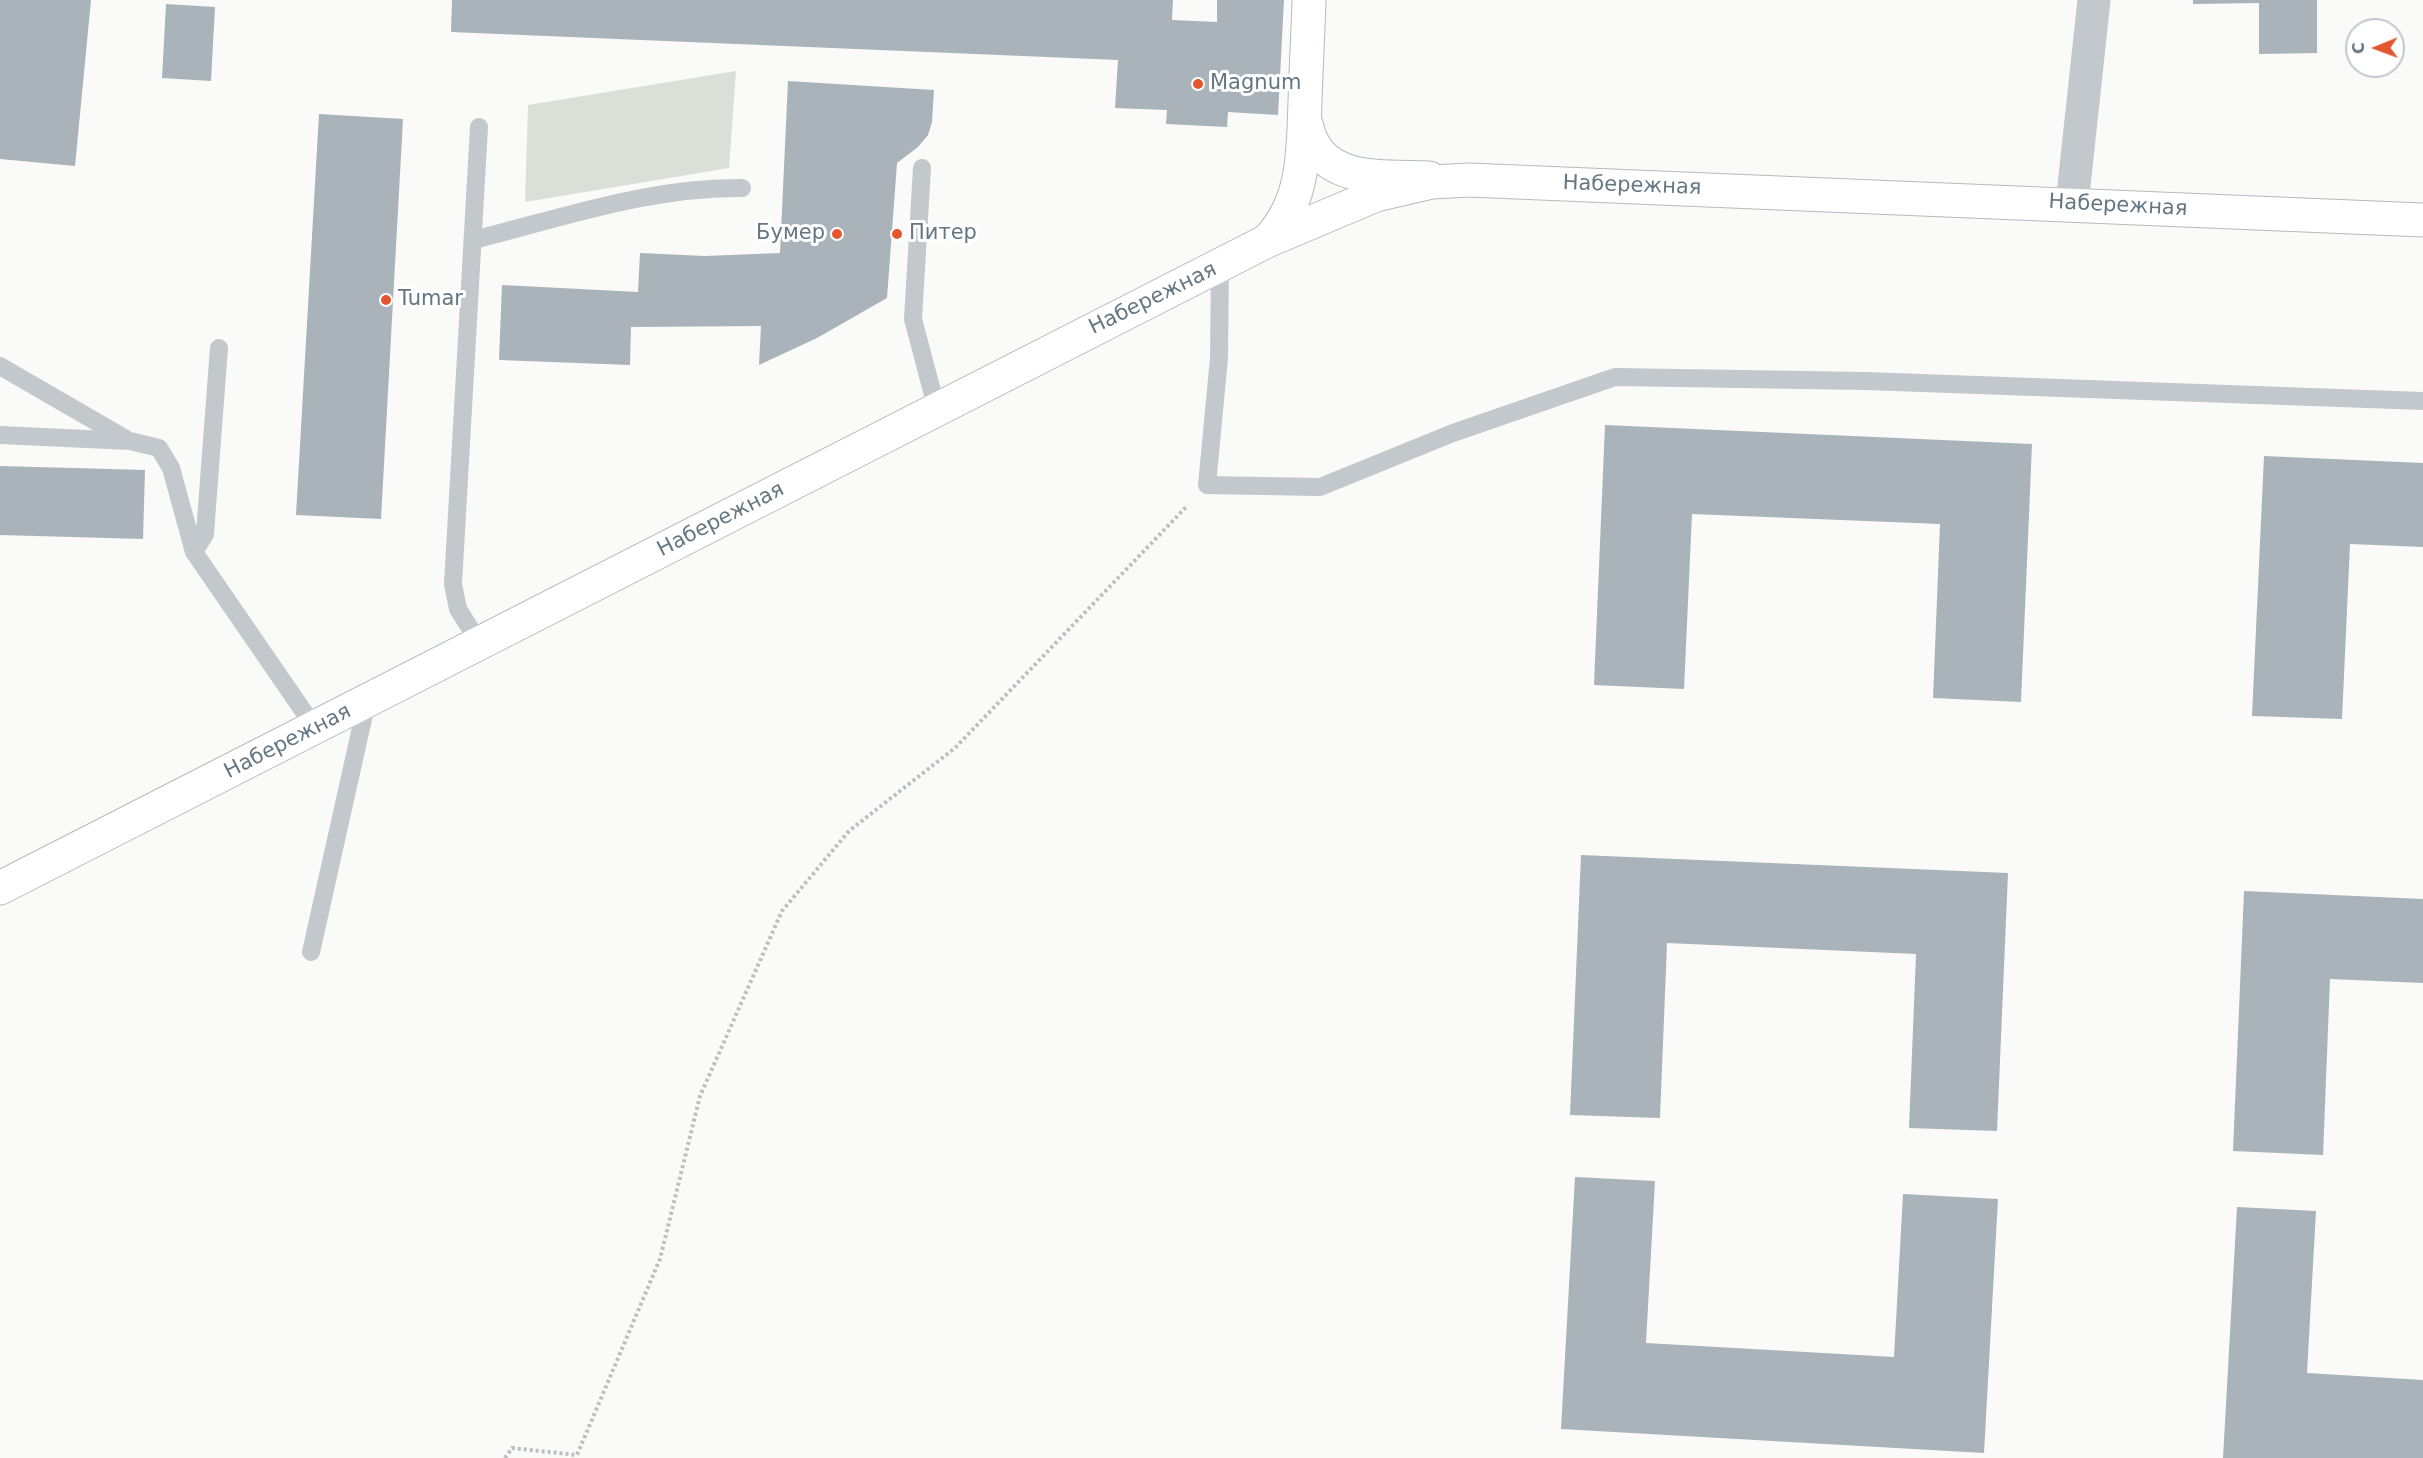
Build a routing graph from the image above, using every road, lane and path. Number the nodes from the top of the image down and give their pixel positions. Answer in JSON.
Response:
{"nodes":[{"id":1,"x":1309,"y":0,"type":"edge"},
{"id":2,"x":2094,"y":0,"type":"edge"},
{"id":3,"x":1304,"y":116,"type":"junction"},
{"id":4,"x":479,"y":127,"type":"dead end"},
{"id":5,"x":922,"y":168,"type":"dead end"},
{"id":6,"x":1469,"y":180,"type":"junction"},
{"id":7,"x":742,"y":188,"type":"dead end"},
{"id":8,"x":2073,"y":204,"type":"junction"},
{"id":9,"x":2423,"y":220,"type":"edge"},
{"id":10,"x":472,"y":240,"type":"junction"},
{"id":11,"x":1267,"y":241,"type":"junction"},
{"id":12,"x":1220,"y":267,"type":"junction"},
{"id":13,"x":219,"y":348,"type":"dead end"},
{"id":14,"x":0,"y":366,"type":"edge"},
{"id":15,"x":2423,"y":401,"type":"edge"},
{"id":16,"x":937,"y":410,"type":"junction"},
{"id":17,"x":0,"y":435,"type":"edge"},
{"id":18,"x":130,"y":441,"type":"junction"},
{"id":19,"x":1207,"y":485,"type":"junction"},
{"id":20,"x":194,"y":552,"type":"junction"},
{"id":21,"x":480,"y":644,"type":"junction"},
{"id":22,"x":367,"y":701,"type":"junction"},
{"id":23,"x":315,"y":728,"type":"junction"},
{"id":24,"x":0,"y":888,"type":"edge"},
{"id":25,"x":312,"y":952,"type":"dead end"},
{"id":26,"x":577,"y":1456,"type":"edge"},
{"id":27,"x":505,"y":1458,"type":"edge"}],
"edges":[{"from":1,"to":3,"type":"main road"},
{"from":2,"to":8,"type":"street"},
{"from":3,"to":6,"type":"main road"},
{"from":3,"to":11,"type":"main road"},
{"from":4,"to":10,"type":"lane"},
{"from":5,"to":16,"type":"lane"},
{"from":6,"to":8,"type":"main road","name":"Набережная"},
{"from":6,"to":11,"type":"main road","name":"Набережная"},
{"from":7,"to":10,"type":"lane"},
{"from":8,"to":9,"type":"main road","name":"Набережная"},
{"from":10,"to":21,"type":"lane"},
{"from":11,"to":12,"type":"main road","name":"Набережная"},
{"from":12,"to":16,"type":"main road","name":"Набережная"},
{"from":12,"to":19,"type":"lane"},
{"from":13,"to":20,"type":"lane"},
{"from":14,"to":18,"type":"lane"},
{"from":15,"to":19,"type":"lane"},
{"from":16,"to":21,"type":"main road","name":"Набережная"},
{"from":17,"to":18,"type":"lane"},
{"from":18,"to":20,"type":"lane"},
{"from":19,"to":26,"type":"path"},
{"from":20,"to":23,"type":"lane"},
{"from":21,"to":22,"type":"main road","name":"Набережная"},
{"from":22,"to":23,"type":"main road","name":"Набережная"},
{"from":22,"to":25,"type":"lane"},
{"from":23,"to":24,"type":"main road","name":"Набережная"},
{"from":26,"to":27,"type":"path"}]}
